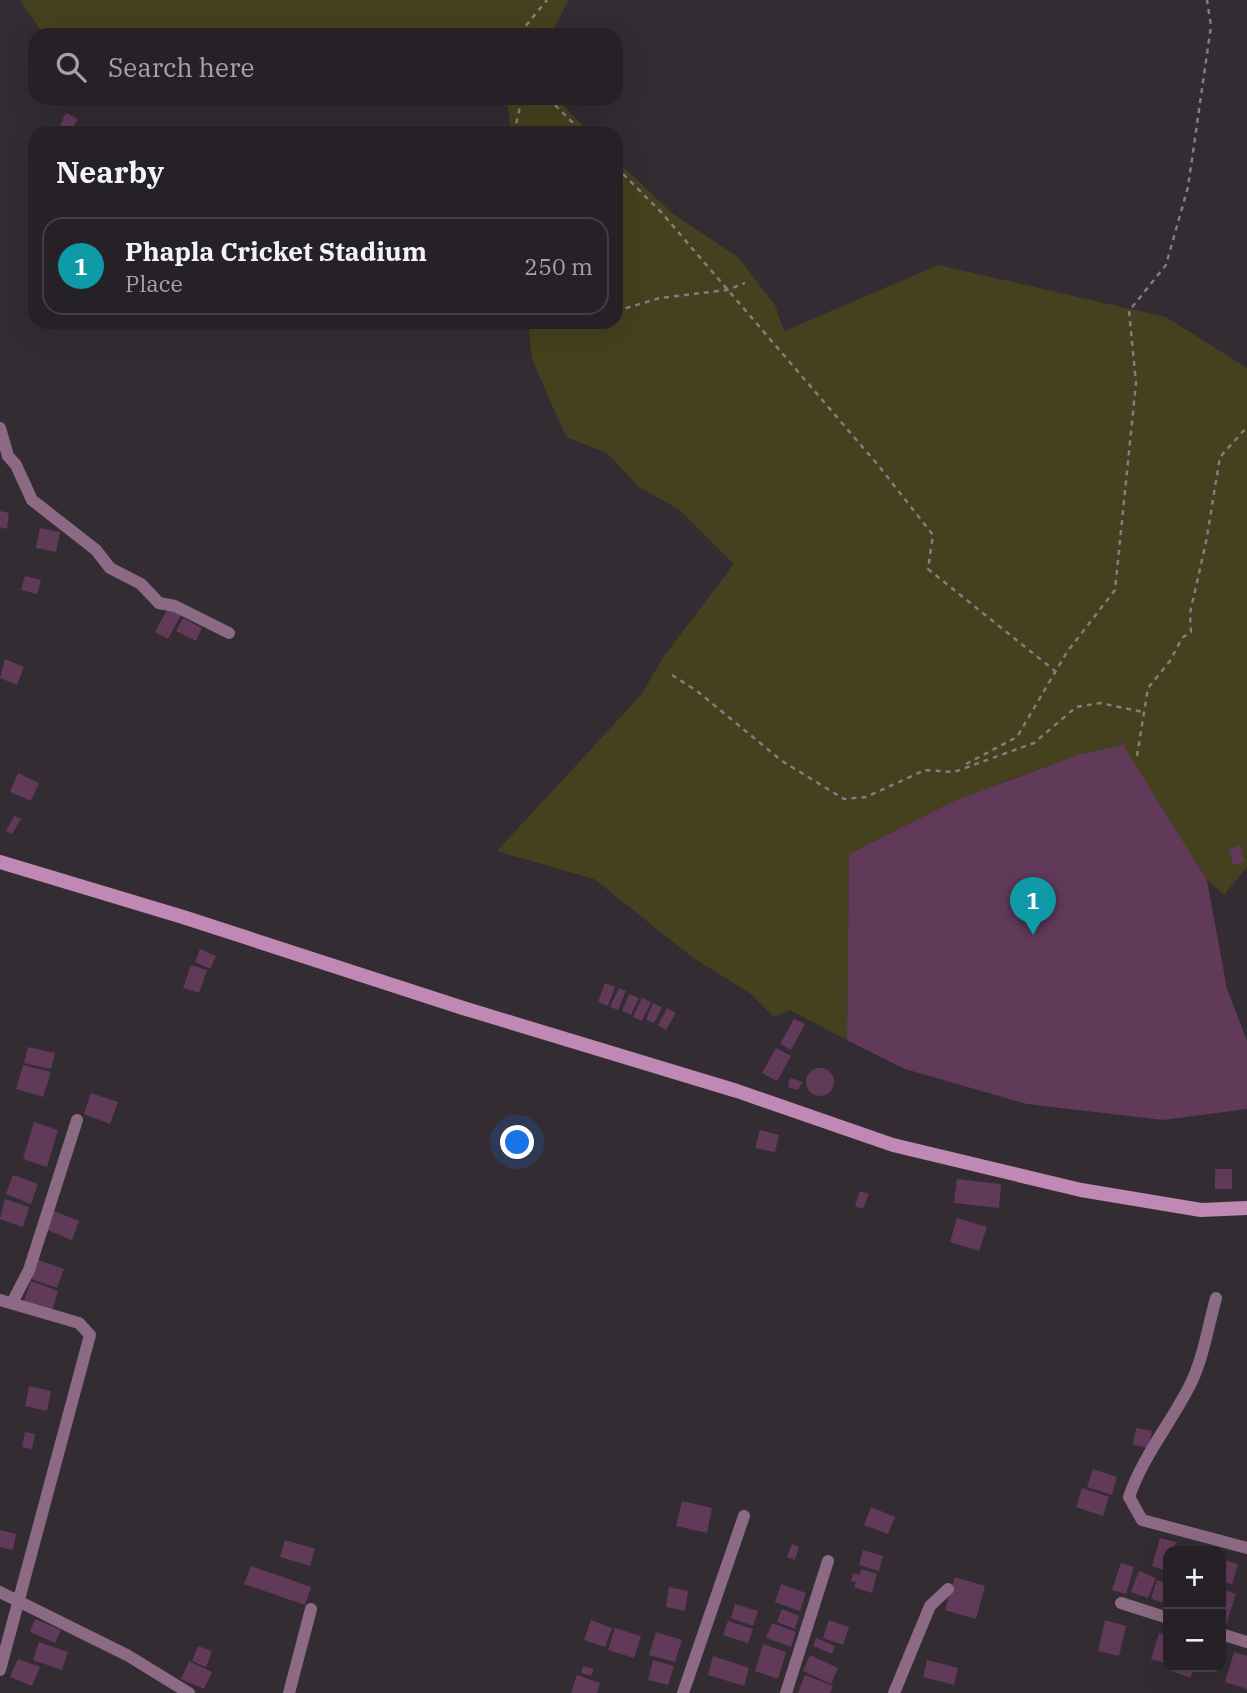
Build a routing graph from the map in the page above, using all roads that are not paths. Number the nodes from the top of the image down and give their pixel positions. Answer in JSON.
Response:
{"nodes":[{"id":1,"x":0,"y":428,"type":"edge"},
{"id":2,"x":229,"y":633,"type":"dead end"},
{"id":3,"x":0,"y":862,"type":"edge"},
{"id":4,"x":77,"y":1120,"type":"dead end"},
{"id":5,"x":1247,"y":1208,"type":"edge"},
{"id":6,"x":1216,"y":1298,"type":"dead end"},
{"id":7,"x":6,"y":1301,"type":"edge"},
{"id":8,"x":744,"y":1516,"type":"dead end"},
{"id":9,"x":1247,"y":1548,"type":"edge"},
{"id":10,"x":828,"y":1561,"type":"dead end"},
{"id":11,"x":948,"y":1589,"type":"dead end"},
{"id":12,"x":0,"y":1592,"type":"edge"},
{"id":13,"x":21,"y":1601,"type":"junction"},
{"id":14,"x":1121,"y":1603,"type":"dead end"},
{"id":15,"x":311,"y":1609,"type":"dead end"},
{"id":16,"x":1163,"y":1616,"type":"edge"},
{"id":17,"x":1226,"y":1636,"type":"edge"},
{"id":18,"x":1247,"y":1642,"type":"edge"},
{"id":19,"x":0,"y":1670,"type":"edge"},
{"id":20,"x":189,"y":1693,"type":"edge"},
{"id":21,"x":289,"y":1693,"type":"edge"},
{"id":22,"x":683,"y":1693,"type":"edge"},
{"id":23,"x":786,"y":1693,"type":"edge"},
{"id":24,"x":894,"y":1693,"type":"edge"}],
"edges":[{"from":1,"to":2,"type":"street"},
{"from":3,"to":5,"type":"main road"},
{"from":4,"to":7,"type":"street"},
{"from":6,"to":9,"type":"street"},
{"from":7,"to":13,"type":"street"},
{"from":8,"to":22,"type":"street"},
{"from":10,"to":23,"type":"street"},
{"from":11,"to":24,"type":"street"},
{"from":12,"to":13,"type":"street"},
{"from":13,"to":19,"type":"street"},
{"from":13,"to":20,"type":"street"},
{"from":14,"to":16,"type":"street"},
{"from":15,"to":21,"type":"street"},
{"from":17,"to":18,"type":"street"}]}
